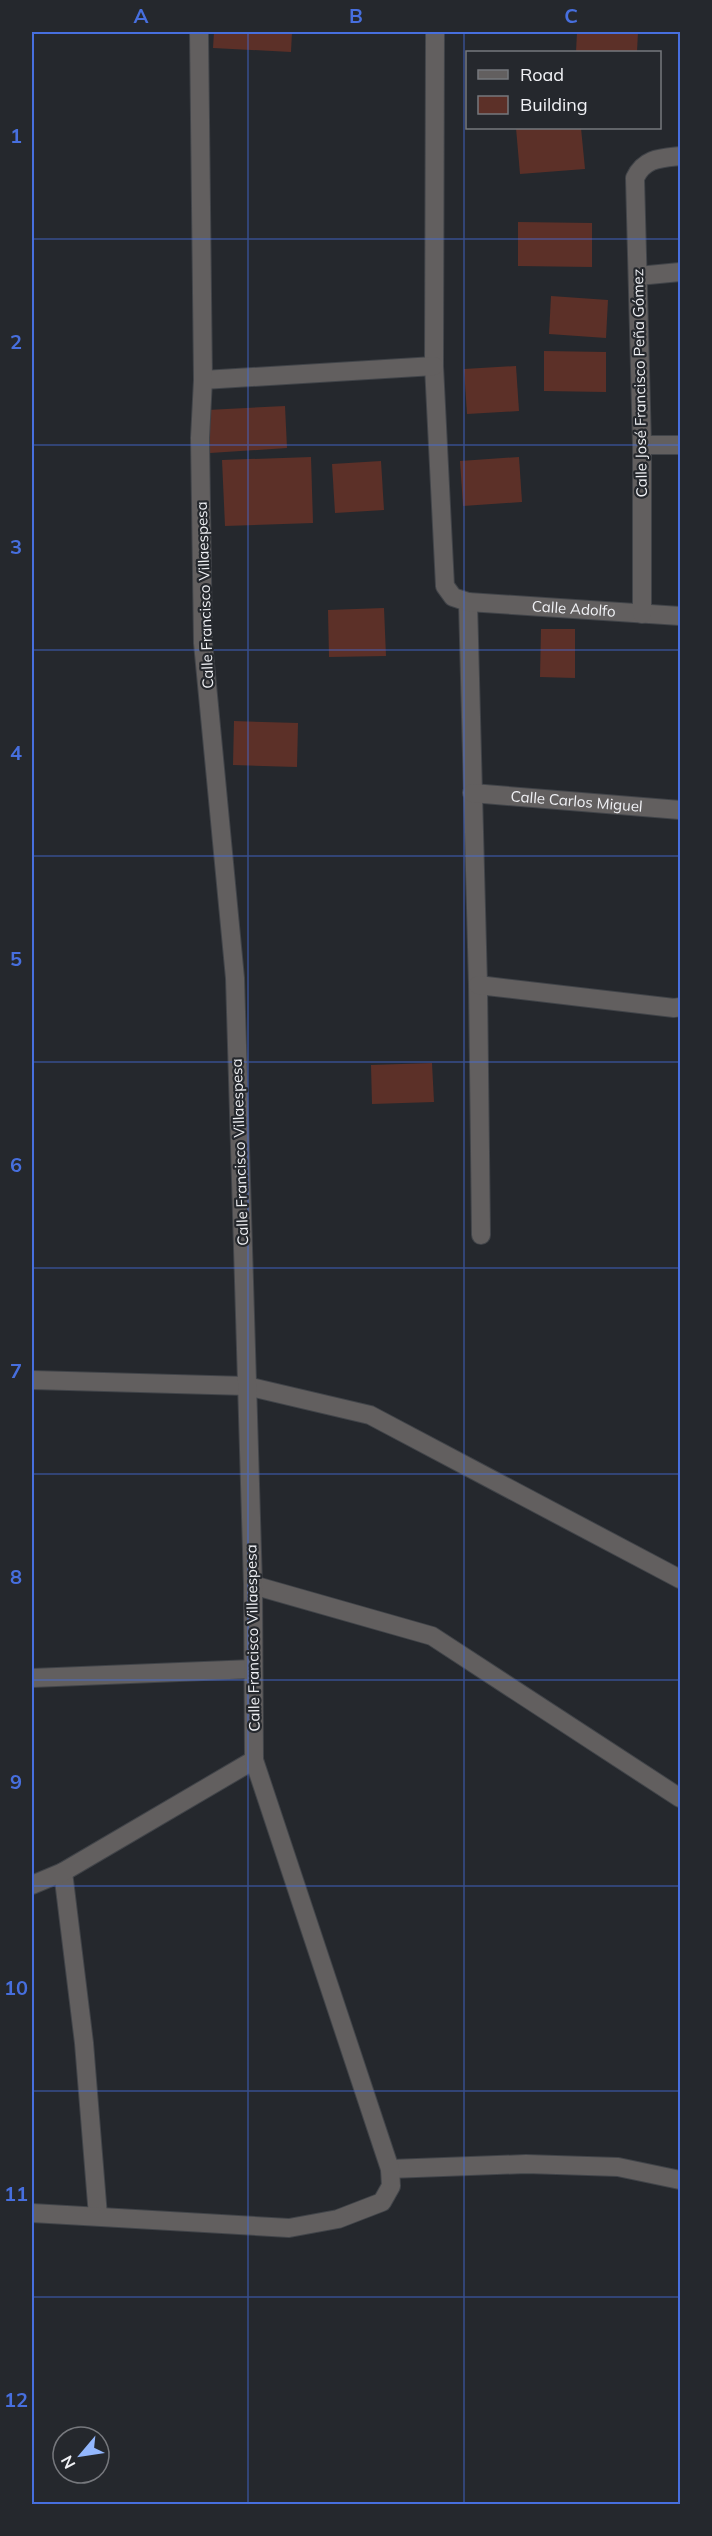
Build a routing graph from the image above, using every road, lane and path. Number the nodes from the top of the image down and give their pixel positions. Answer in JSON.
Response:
{"nodes":[{"id":1,"x":199,"y":32,"type":"edge"},
{"id":2,"x":435,"y":32,"type":"edge"},
{"id":3,"x":681,"y":156,"type":"edge"},
{"id":4,"x":681,"y":272,"type":"edge"},
{"id":5,"x":638,"y":276,"type":"junction"},
{"id":6,"x":434,"y":366,"type":"junction"},
{"id":7,"x":203,"y":380,"type":"junction"},
{"id":8,"x":642,"y":445,"type":"junction"},
{"id":9,"x":681,"y":445,"type":"edge"},
{"id":10,"x":468,"y":602,"type":"junction"},
{"id":11,"x":642,"y":614,"type":"junction"},
{"id":12,"x":681,"y":616,"type":"edge"},
{"id":13,"x":472,"y":793,"type":"junction"},
{"id":14,"x":681,"y":810,"type":"edge"},
{"id":15,"x":478,"y":985,"type":"junction"},
{"id":16,"x":681,"y":1007,"type":"edge"},
{"id":17,"x":482,"y":1235,"type":"dead end"},
{"id":18,"x":32,"y":1380,"type":"edge"},
{"id":19,"x":247,"y":1386,"type":"junction"},
{"id":20,"x":681,"y":1579,"type":"edge"},
{"id":21,"x":253,"y":1585,"type":"junction"},
{"id":22,"x":253,"y":1669,"type":"junction"},
{"id":23,"x":32,"y":1678,"type":"edge"},
{"id":24,"x":254,"y":1760,"type":"junction"},
{"id":25,"x":681,"y":1798,"type":"edge"},
{"id":26,"x":63,"y":1872,"type":"junction"},
{"id":27,"x":32,"y":1885,"type":"edge"},
{"id":28,"x":390,"y":2169,"type":"junction"},
{"id":29,"x":681,"y":2180,"type":"edge"},
{"id":30,"x":32,"y":2213,"type":"edge"},
{"id":31,"x":98,"y":2216,"type":"junction"}],
"edges":[{"from":1,"to":7,"type":"street","name":"Calle Francisco Villaespesa"},
{"from":2,"to":6,"type":"street"},
{"from":3,"to":5,"type":"street","name":"Calle José Francisco Peña Gómez"},
{"from":4,"to":5,"type":"street"},
{"from":5,"to":8,"type":"street","name":"Calle José Francisco Peña Gómez"},
{"from":6,"to":7,"type":"street"},
{"from":6,"to":10,"type":"street"},
{"from":7,"to":19,"type":"street","name":"Calle Francisco Villaespesa"},
{"from":8,"to":9,"type":"street"},
{"from":8,"to":11,"type":"street","name":"Calle José Francisco Peña Gómez"},
{"from":10,"to":11,"type":"street","name":"Calle Adolfo"},
{"from":10,"to":13,"type":"street"},
{"from":11,"to":12,"type":"street","name":"Calle Adolfo"},
{"from":13,"to":14,"type":"street","name":"Calle Carlos Miguel"},
{"from":13,"to":15,"type":"street"},
{"from":15,"to":16,"type":"street"},
{"from":15,"to":17,"type":"street"},
{"from":18,"to":19,"type":"street"},
{"from":19,"to":20,"type":"street"},
{"from":19,"to":21,"type":"street","name":"Calle Francisco Villaespesa"},
{"from":21,"to":22,"type":"street","name":"Calle Francisco Villaespesa"},
{"from":21,"to":25,"type":"street"},
{"from":22,"to":23,"type":"street"},
{"from":22,"to":24,"type":"street","name":"Calle Francisco Villaespesa"},
{"from":24,"to":26,"type":"street"},
{"from":24,"to":28,"type":"street","name":"Calle Francisco Villaespesa"},
{"from":26,"to":27,"type":"street"},
{"from":26,"to":31,"type":"street"},
{"from":28,"to":29,"type":"street"},
{"from":28,"to":31,"type":"street","name":"Calle Francisco Villaespesa"},
{"from":30,"to":31,"type":"street","name":"Calle Francisco Villaespesa"}]}
